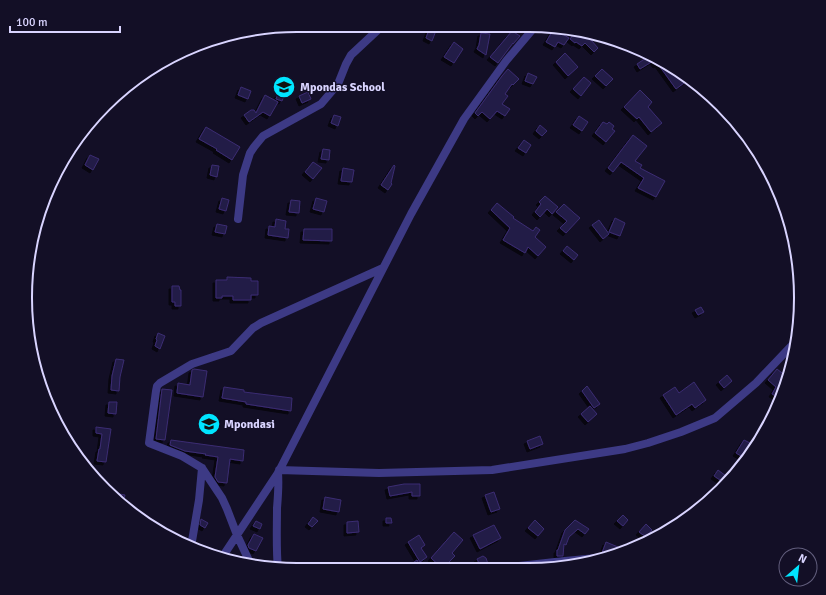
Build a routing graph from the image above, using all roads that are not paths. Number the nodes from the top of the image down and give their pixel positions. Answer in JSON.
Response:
{"nodes":[{"id":1,"x":375,"y":32,"type":"edge"},
{"id":2,"x":530,"y":32,"type":"edge"},
{"id":3,"x":238,"y":219,"type":"dead end"},
{"id":4,"x":383,"y":268,"type":"junction"},
{"id":5,"x":789,"y":348,"type":"edge"},
{"id":6,"x":202,"y":468,"type":"junction"},
{"id":7,"x":279,"y":472,"type":"junction"},
{"id":8,"x":237,"y":535,"type":"junction"},
{"id":9,"x":192,"y":541,"type":"edge"},
{"id":10,"x":225,"y":553,"type":"edge"},
{"id":11,"x":247,"y":558,"type":"edge"},
{"id":12,"x":277,"y":562,"type":"edge"}],
"edges":[{"from":1,"to":3,"type":"street"},
{"from":2,"to":4,"type":"street"},
{"from":4,"to":6,"type":"street"},
{"from":4,"to":7,"type":"street"},
{"from":5,"to":7,"type":"street"},
{"from":6,"to":8,"type":"street"},
{"from":6,"to":9,"type":"street"},
{"from":7,"to":8,"type":"street"},
{"from":7,"to":12,"type":"street"},
{"from":8,"to":10,"type":"street"},
{"from":8,"to":11,"type":"street"}]}
